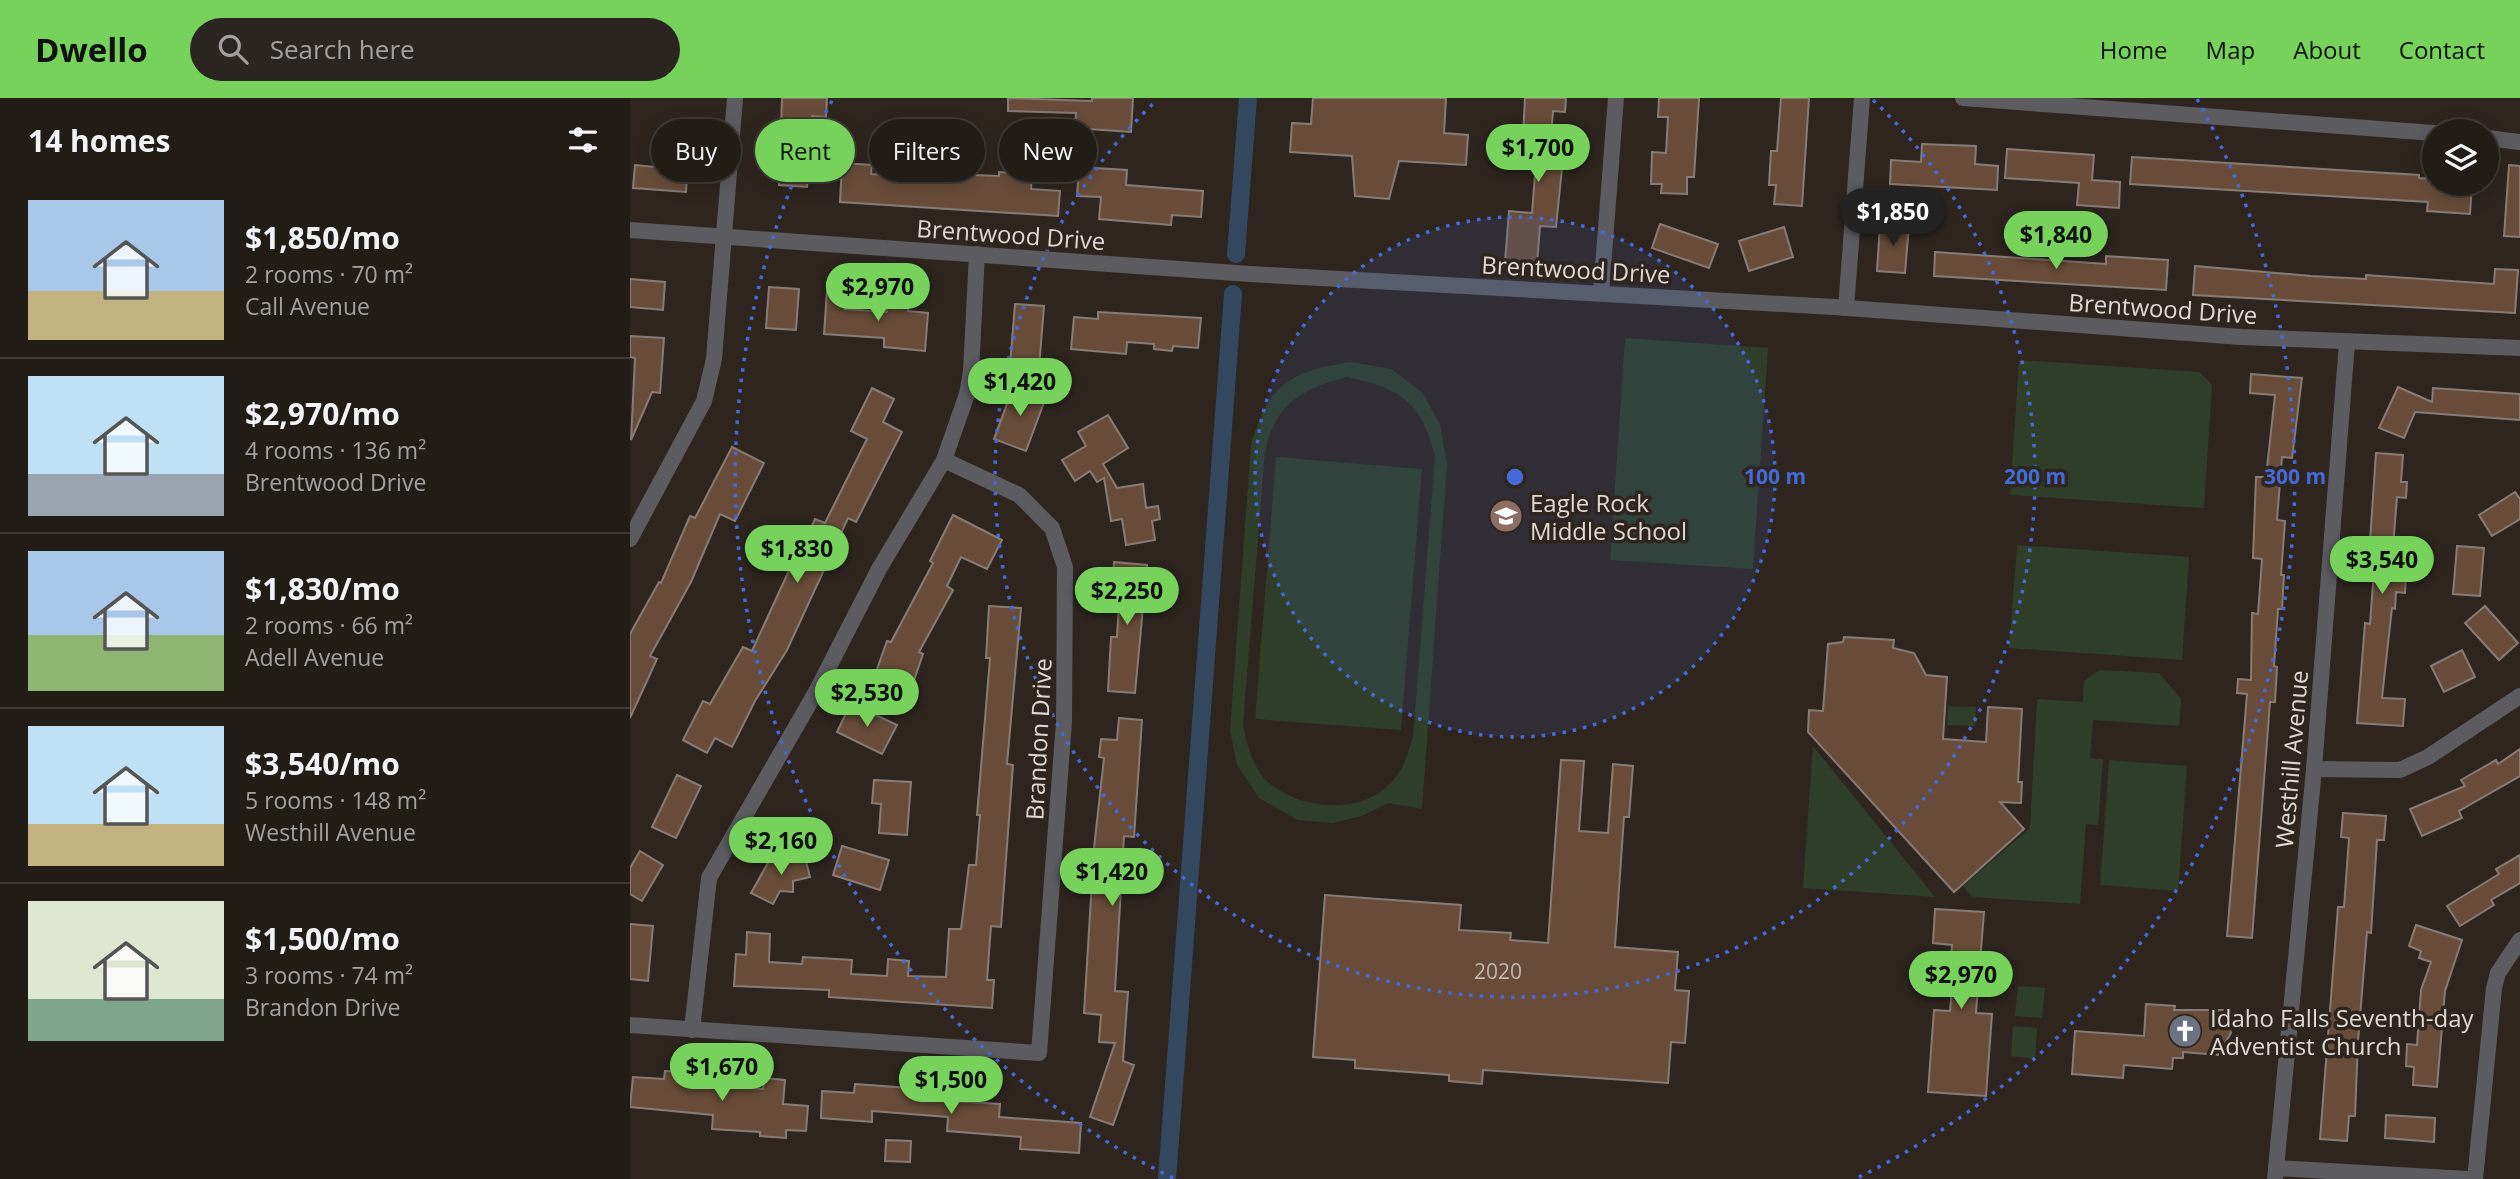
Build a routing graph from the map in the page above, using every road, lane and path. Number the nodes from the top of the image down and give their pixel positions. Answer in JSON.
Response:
{"nodes":[{"id":1,"x":735,"y":98,"type":"edge"},
{"id":2,"x":1616,"y":98,"type":"edge"},
{"id":3,"x":1861,"y":98,"type":"edge"},
{"id":4,"x":1963,"y":98,"type":"edge"},
{"id":5,"x":2422,"y":132,"type":"edge"},
{"id":6,"x":2499,"y":139,"type":"edge"},
{"id":7,"x":2520,"y":142,"type":"edge"},
{"id":8,"x":630,"y":230,"type":"edge"},
{"id":9,"x":726,"y":235,"type":"junction"},
{"id":10,"x":977,"y":254,"type":"junction"},
{"id":11,"x":1601,"y":293,"type":"junction"},
{"id":12,"x":1846,"y":308,"type":"junction"},
{"id":13,"x":2347,"y":342,"type":"junction"},
{"id":14,"x":2520,"y":348,"type":"edge"},
{"id":15,"x":944,"y":460,"type":"junction"},
{"id":16,"x":630,"y":539,"type":"edge"},
{"id":17,"x":2520,"y":696,"type":"edge"},
{"id":18,"x":2314,"y":769,"type":"junction"},
{"id":19,"x":2520,"y":940,"type":"edge"},
{"id":20,"x":630,"y":1025,"type":"edge"},
{"id":21,"x":692,"y":1031,"type":"junction"},
{"id":22,"x":2276,"y":1173,"type":"edge"},
{"id":23,"x":2467,"y":1179,"type":"edge"},
{"id":24,"x":2475,"y":1179,"type":"edge"}],
"edges":[{"from":1,"to":9,"type":"street"},
{"from":2,"to":11,"type":"street"},
{"from":3,"to":12,"type":"street"},
{"from":4,"to":5,"type":"street"},
{"from":6,"to":7,"type":"street"},
{"from":8,"to":9,"type":"street","name":"Brentwood Drive"},
{"from":9,"to":10,"type":"street","name":"Brentwood Drive"},
{"from":9,"to":16,"type":"street"},
{"from":10,"to":11,"type":"street","name":"Brentwood Drive"},
{"from":10,"to":15,"type":"street"},
{"from":11,"to":12,"type":"street","name":"Brentwood Drive"},
{"from":12,"to":13,"type":"street","name":"Brentwood Drive"},
{"from":13,"to":14,"type":"street","name":"Brentwood Drive"},
{"from":13,"to":18,"type":"street","name":"Westhill Avenue"},
{"from":15,"to":21,"type":"street"},
{"from":15,"to":21,"type":"street","name":"Brandon Drive"},
{"from":17,"to":18,"type":"street"},
{"from":18,"to":22,"type":"street","name":"Westhill Avenue"},
{"from":19,"to":24,"type":"street"},
{"from":20,"to":21,"type":"street","name":"Brandon Drive"},
{"from":22,"to":23,"type":"street"}]}
